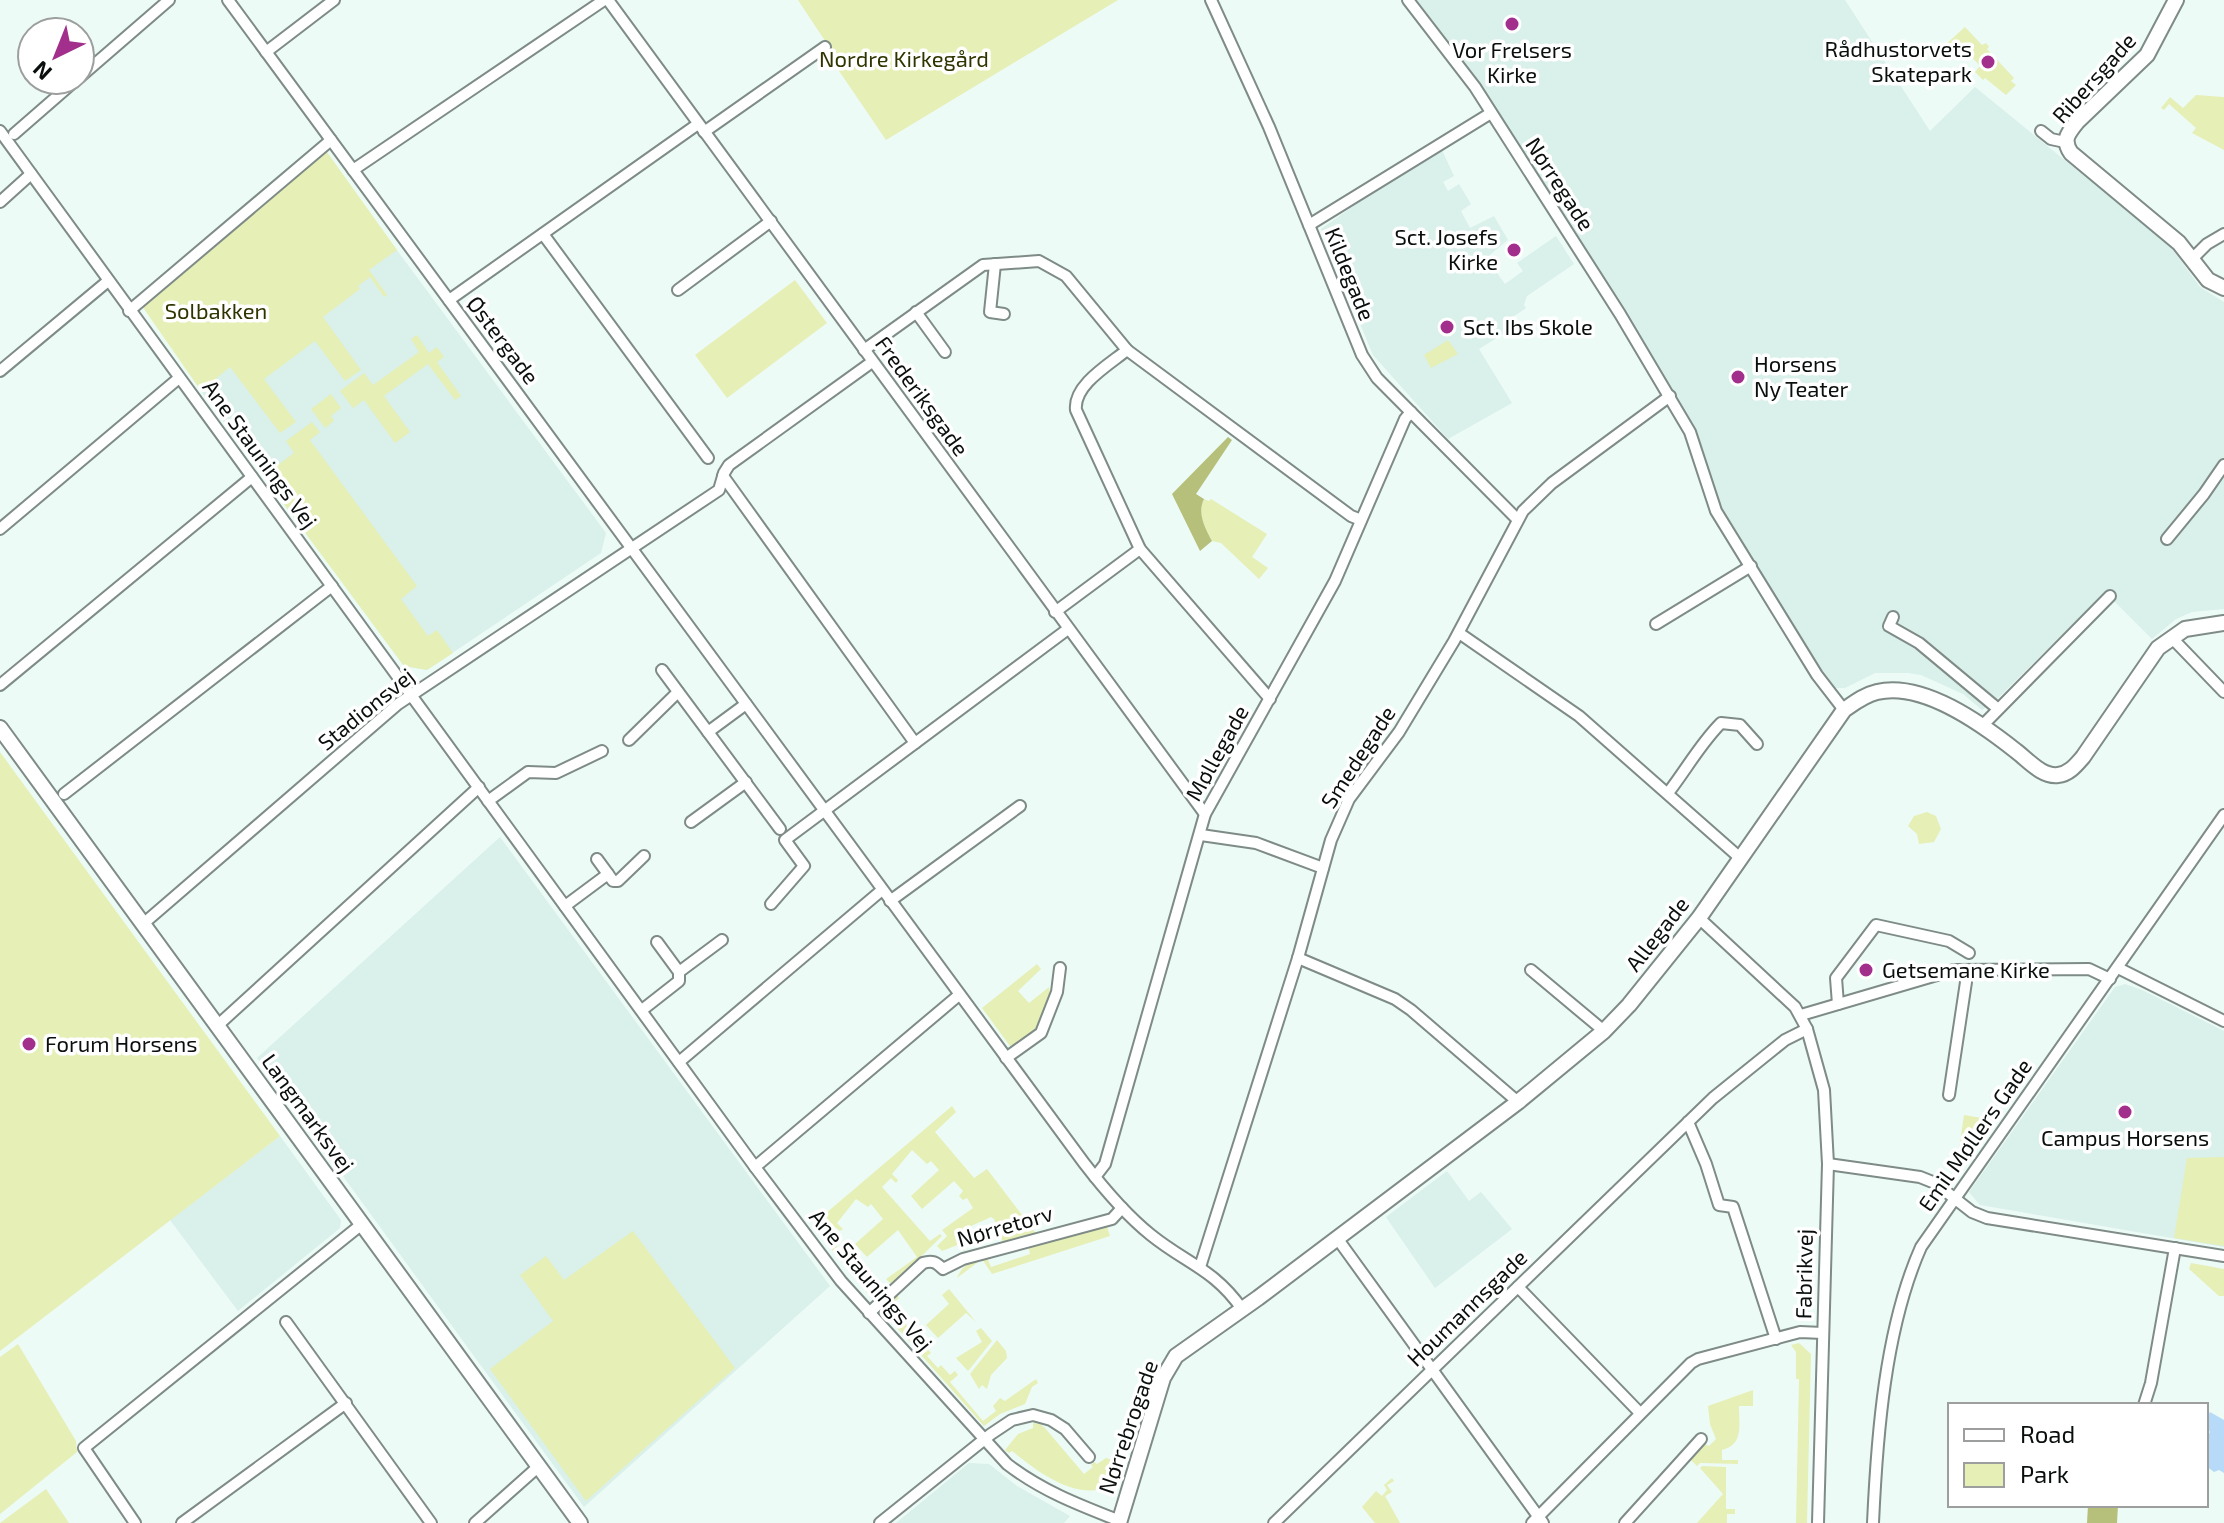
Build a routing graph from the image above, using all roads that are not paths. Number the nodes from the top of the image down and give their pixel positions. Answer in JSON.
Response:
{"nodes":[{"id":1,"x":169,"y":0,"type":"edge"},
{"id":2,"x":228,"y":0,"type":"edge"},
{"id":3,"x":334,"y":0,"type":"edge"},
{"id":4,"x":606,"y":0,"type":"edge"},
{"id":5,"x":1211,"y":0,"type":"edge"},
{"id":6,"x":1408,"y":0,"type":"edge"},
{"id":7,"x":2176,"y":0,"type":"edge"},
{"id":8,"x":825,"y":47,"type":"dead end"},
{"id":9,"x":266,"y":52,"type":"junction"},
{"id":10,"x":96,"y":63,"type":"edge"},
{"id":11,"x":57,"y":96,"type":"edge"},
{"id":12,"x":1491,"y":113,"type":"junction"},
{"id":13,"x":701,"y":128,"type":"junction"},
{"id":14,"x":0,"y":131,"type":"edge"},
{"id":15,"x":2041,"y":131,"type":"dead end"},
{"id":16,"x":14,"y":134,"type":"dead end"},
{"id":17,"x":331,"y":140,"type":"junction"},
{"id":18,"x":2065,"y":142,"type":"junction"},
{"id":19,"x":353,"y":170,"type":"junction"},
{"id":20,"x":31,"y":174,"type":"junction"},
{"id":21,"x":0,"y":202,"type":"edge"},
{"id":22,"x":771,"y":221,"type":"junction"},
{"id":23,"x":1309,"y":225,"type":"junction"},
{"id":24,"x":543,"y":234,"type":"junction"},
{"id":25,"x":2224,"y":234,"type":"edge"},
{"id":26,"x":2192,"y":259,"type":"junction"},
{"id":27,"x":995,"y":264,"type":"junction"},
{"id":28,"x":108,"y":281,"type":"junction"},
{"id":29,"x":2224,"y":288,"type":"edge"},
{"id":30,"x":678,"y":290,"type":"dead end"},
{"id":31,"x":449,"y":300,"type":"junction"},
{"id":32,"x":129,"y":311,"type":"junction"},
{"id":33,"x":916,"y":312,"type":"junction"},
{"id":34,"x":1004,"y":314,"type":"dead end"},
{"id":35,"x":864,"y":350,"type":"junction"},
{"id":36,"x":1127,"y":350,"type":"junction"},
{"id":37,"x":945,"y":352,"type":"dead end"},
{"id":38,"x":872,"y":362,"type":"junction"},
{"id":39,"x":0,"y":371,"type":"edge"},
{"id":40,"x":179,"y":378,"type":"junction"},
{"id":41,"x":1670,"y":396,"type":"junction"},
{"id":42,"x":1411,"y":412,"type":"junction"},
{"id":43,"x":708,"y":458,"type":"dead end"},
{"id":44,"x":2224,"y":465,"type":"edge"},
{"id":45,"x":723,"y":476,"type":"junction"},
{"id":46,"x":252,"y":477,"type":"junction"},
{"id":47,"x":1517,"y":519,"type":"junction"},
{"id":48,"x":1361,"y":520,"type":"junction"},
{"id":49,"x":0,"y":529,"type":"edge"},
{"id":50,"x":2167,"y":539,"type":"dead end"},
{"id":51,"x":631,"y":546,"type":"junction"},
{"id":52,"x":1140,"y":549,"type":"junction"},
{"id":53,"x":1751,"y":566,"type":"junction"},
{"id":54,"x":332,"y":586,"type":"junction"},
{"id":55,"x":2110,"y":596,"type":"dead end"},
{"id":56,"x":1055,"y":612,"type":"junction"},
{"id":57,"x":1893,"y":617,"type":"dead end"},
{"id":58,"x":2224,"y":623,"type":"edge"},
{"id":59,"x":1656,"y":624,"type":"dead end"},
{"id":60,"x":1068,"y":629,"type":"junction"},
{"id":61,"x":1459,"y":633,"type":"junction"},
{"id":62,"x":2171,"y":637,"type":"junction"},
{"id":63,"x":662,"y":670,"type":"dead end"},
{"id":64,"x":0,"y":685,"type":"edge"},
{"id":65,"x":678,"y":692,"type":"junction"},
{"id":66,"x":2224,"y":692,"type":"edge"},
{"id":67,"x":411,"y":695,"type":"junction"},
{"id":68,"x":1270,"y":699,"type":"junction"},
{"id":69,"x":746,"y":704,"type":"junction"},
{"id":70,"x":1997,"y":708,"type":"junction"},
{"id":71,"x":1844,"y":710,"type":"junction"},
{"id":72,"x":1982,"y":726,"type":"junction"},
{"id":73,"x":0,"y":728,"type":"edge"},
{"id":74,"x":708,"y":732,"type":"junction"},
{"id":75,"x":629,"y":740,"type":"dead end"},
{"id":76,"x":915,"y":743,"type":"junction"},
{"id":77,"x":1757,"y":744,"type":"dead end"},
{"id":78,"x":602,"y":751,"type":"dead end"},
{"id":79,"x":746,"y":782,"type":"junction"},
{"id":80,"x":479,"y":787,"type":"junction"},
{"id":81,"x":1668,"y":793,"type":"junction"},
{"id":82,"x":64,"y":794,"type":"dead end"},
{"id":83,"x":488,"y":801,"type":"junction"},
{"id":84,"x":1020,"y":806,"type":"dead end"},
{"id":85,"x":824,"y":810,"type":"junction"},
{"id":86,"x":1205,"y":814,"type":"junction"},
{"id":87,"x":2224,"y":815,"type":"edge"},
{"id":88,"x":691,"y":822,"type":"dead end"},
{"id":89,"x":780,"y":829,"type":"dead end"},
{"id":90,"x":1201,"y":835,"type":"junction"},
{"id":91,"x":644,"y":856,"type":"dead end"},
{"id":92,"x":1739,"y":857,"type":"junction"},
{"id":93,"x":597,"y":859,"type":"dead end"},
{"id":94,"x":1323,"y":868,"type":"junction"},
{"id":95,"x":608,"y":874,"type":"junction"},
{"id":96,"x":882,"y":890,"type":"junction"},
{"id":97,"x":890,"y":901,"type":"junction"},
{"id":98,"x":771,"y":904,"type":"dead end"},
{"id":99,"x":565,"y":906,"type":"junction"},
{"id":100,"x":1699,"y":918,"type":"junction"},
{"id":101,"x":143,"y":924,"type":"junction"},
{"id":102,"x":722,"y":940,"type":"dead end"},
{"id":103,"x":657,"y":942,"type":"dead end"},
{"id":104,"x":1969,"y":953,"type":"dead end"},
{"id":105,"x":1298,"y":958,"type":"junction"},
{"id":106,"x":1060,"y":968,"type":"dead end"},
{"id":107,"x":2118,"y":968,"type":"junction"},
{"id":108,"x":1531,"y":970,"type":"dead end"},
{"id":109,"x":1968,"y":970,"type":"junction"},
{"id":110,"x":679,"y":972,"type":"junction"},
{"id":111,"x":2110,"y":979,"type":"junction"},
{"id":112,"x":959,"y":995,"type":"junction"},
{"id":113,"x":1838,"y":1004,"type":"junction"},
{"id":114,"x":642,"y":1010,"type":"junction"},
{"id":115,"x":1801,"y":1015,"type":"junction"},
{"id":116,"x":2224,"y":1021,"type":"edge"},
{"id":117,"x":217,"y":1026,"type":"junction"},
{"id":118,"x":1807,"y":1029,"type":"junction"},
{"id":119,"x":1604,"y":1031,"type":"junction"},
{"id":120,"x":1006,"y":1058,"type":"junction"},
{"id":121,"x":679,"y":1062,"type":"junction"},
{"id":122,"x":1949,"y":1095,"type":"dead end"},
{"id":123,"x":1518,"y":1102,"type":"junction"},
{"id":124,"x":1688,"y":1122,"type":"junction"},
{"id":125,"x":1828,"y":1164,"type":"junction"},
{"id":126,"x":755,"y":1167,"type":"junction"},
{"id":127,"x":1095,"y":1177,"type":"junction"},
{"id":128,"x":1954,"y":1201,"type":"junction"},
{"id":129,"x":1122,"y":1208,"type":"junction"},
{"id":130,"x":362,"y":1224,"type":"junction"},
{"id":131,"x":1337,"y":1238,"type":"junction"},
{"id":132,"x":2175,"y":1248,"type":"junction"},
{"id":133,"x":2224,"y":1256,"type":"edge"},
{"id":134,"x":1200,"y":1267,"type":"junction"},
{"id":135,"x":1518,"y":1287,"type":"junction"},
{"id":136,"x":1242,"y":1309,"type":"junction"},
{"id":137,"x":869,"y":1313,"type":"junction"},
{"id":138,"x":286,"y":1322,"type":"dead end"},
{"id":139,"x":1823,"y":1333,"type":"junction"},
{"id":140,"x":1776,"y":1339,"type":"junction"},
{"id":141,"x":1432,"y":1369,"type":"junction"},
{"id":142,"x":346,"y":1403,"type":"junction"},
{"id":143,"x":2145,"y":1403,"type":"edge"},
{"id":144,"x":1640,"y":1413,"type":"junction"},
{"id":145,"x":1701,"y":1439,"type":"dead end"},
{"id":146,"x":983,"y":1441,"type":"junction"},
{"id":147,"x":1089,"y":1457,"type":"dead end"},
{"id":148,"x":539,"y":1466,"type":"junction"},
{"id":149,"x":1538,"y":1521,"type":"edge"},
{"id":150,"x":1120,"y":1522,"type":"edge"},
{"id":151,"x":135,"y":1523,"type":"edge"},
{"id":152,"x":182,"y":1523,"type":"edge"},
{"id":153,"x":431,"y":1523,"type":"edge"},
{"id":154,"x":475,"y":1523,"type":"edge"},
{"id":155,"x":580,"y":1523,"type":"edge"},
{"id":156,"x":880,"y":1523,"type":"edge"},
{"id":157,"x":1274,"y":1523,"type":"edge"},
{"id":158,"x":1625,"y":1523,"type":"edge"},
{"id":159,"x":1818,"y":1523,"type":"edge"},
{"id":160,"x":1873,"y":1523,"type":"edge"}],
"edges":[{"from":1,"to":10,"type":"street"},
{"from":2,"to":9,"type":"street","name":"Østergade"},
{"from":3,"to":9,"type":"street"},
{"from":4,"to":13,"type":"street","name":"Frederiksgade"},
{"from":4,"to":19,"type":"street"},
{"from":5,"to":23,"type":"street","name":"Kildegade"},
{"from":6,"to":12,"type":"street","name":"Nørregade"},
{"from":7,"to":18,"type":"street","name":"Ribersgade"},
{"from":8,"to":13,"type":"street"},
{"from":9,"to":17,"type":"street","name":"Østergade"},
{"from":11,"to":16,"type":"street"},
{"from":12,"to":23,"type":"street"},
{"from":12,"to":41,"type":"street","name":"Nørregade"},
{"from":13,"to":22,"type":"street","name":"Frederiksgade"},
{"from":13,"to":24,"type":"street"},
{"from":14,"to":20,"type":"street","name":"Ane Staunings Vej"},
{"from":15,"to":18,"type":"street"},
{"from":17,"to":19,"type":"street","name":"Østergade"},
{"from":17,"to":32,"type":"street"},
{"from":18,"to":26,"type":"street"},
{"from":19,"to":31,"type":"street","name":"Østergade"},
{"from":20,"to":21,"type":"street"},
{"from":20,"to":28,"type":"street","name":"Ane Staunings Vej"},
{"from":22,"to":30,"type":"street"},
{"from":22,"to":35,"type":"street","name":"Frederiksgade"},
{"from":23,"to":42,"type":"street","name":"Kildegade"},
{"from":24,"to":31,"type":"street"},
{"from":24,"to":43,"type":"street"},
{"from":25,"to":26,"type":"street"},
{"from":26,"to":29,"type":"street"},
{"from":27,"to":33,"type":"street"},
{"from":27,"to":34,"type":"street"},
{"from":27,"to":36,"type":"street"},
{"from":28,"to":32,"type":"street","name":"Ane Staunings Vej"},
{"from":28,"to":39,"type":"street"},
{"from":31,"to":51,"type":"street","name":"Østergade"},
{"from":32,"to":40,"type":"street","name":"Ane Staunings Vej"},
{"from":33,"to":35,"type":"street"},
{"from":33,"to":37,"type":"street"},
{"from":35,"to":38,"type":"street","name":"Frederiksgade"},
{"from":36,"to":48,"type":"street"},
{"from":36,"to":52,"type":"street"},
{"from":38,"to":45,"type":"street","name":"Stadionsvej"},
{"from":38,"to":56,"type":"street","name":"Frederiksgade"},
{"from":40,"to":46,"type":"street","name":"Ane Staunings Vej"},
{"from":40,"to":49,"type":"street"},
{"from":41,"to":47,"type":"street","name":"Smedegade"},
{"from":41,"to":53,"type":"street","name":"Nørregade"},
{"from":42,"to":47,"type":"street","name":"Kildegade"},
{"from":42,"to":48,"type":"street","name":"Møllegade"},
{"from":44,"to":50,"type":"street"},
{"from":45,"to":51,"type":"street","name":"Stadionsvej"},
{"from":45,"to":76,"type":"street"},
{"from":46,"to":54,"type":"street","name":"Ane Staunings Vej"},
{"from":46,"to":64,"type":"street"},
{"from":47,"to":61,"type":"street","name":"Smedegade"},
{"from":48,"to":68,"type":"street","name":"Møllegade"},
{"from":51,"to":67,"type":"street","name":"Stadionsvej"},
{"from":51,"to":69,"type":"street","name":"Østergade"},
{"from":52,"to":56,"type":"street"},
{"from":52,"to":68,"type":"street"},
{"from":53,"to":59,"type":"street"},
{"from":53,"to":71,"type":"street","name":"Nørregade"},
{"from":54,"to":67,"type":"street","name":"Ane Staunings Vej"},
{"from":54,"to":82,"type":"street"},
{"from":55,"to":70,"type":"street"},
{"from":56,"to":60,"type":"street","name":"Frederiksgade"},
{"from":57,"to":70,"type":"street"},
{"from":58,"to":62,"type":"street"},
{"from":60,"to":76,"type":"street"},
{"from":60,"to":86,"type":"street","name":"Frederiksgade"},
{"from":61,"to":81,"type":"street"},
{"from":61,"to":94,"type":"street","name":"Smedegade"},
{"from":62,"to":66,"type":"street"},
{"from":62,"to":72,"type":"street","name":"Allegade"},
{"from":63,"to":65,"type":"street"},
{"from":65,"to":74,"type":"street"},
{"from":65,"to":75,"type":"street"},
{"from":67,"to":80,"type":"street","name":"Ane Staunings Vej"},
{"from":67,"to":101,"type":"street","name":"Stadionsvej"},
{"from":68,"to":86,"type":"street","name":"Møllegade"},
{"from":69,"to":74,"type":"street"},
{"from":69,"to":85,"type":"street","name":"Østergade"},
{"from":70,"to":72,"type":"street"},
{"from":71,"to":72,"type":"street","name":"Allegade"},
{"from":71,"to":92,"type":"street","name":"Allegade"},
{"from":73,"to":101,"type":"street","name":"Langmarksvej"},
{"from":74,"to":79,"type":"street"},
{"from":76,"to":85,"type":"street"},
{"from":77,"to":81,"type":"street"},
{"from":78,"to":83,"type":"street"},
{"from":79,"to":88,"type":"street"},
{"from":79,"to":89,"type":"street"},
{"from":80,"to":83,"type":"street","name":"Ane Staunings Vej"},
{"from":80,"to":117,"type":"street"},
{"from":81,"to":92,"type":"street"},
{"from":83,"to":99,"type":"street","name":"Ane Staunings Vej"},
{"from":84,"to":97,"type":"street"},
{"from":85,"to":96,"type":"street","name":"Østergade"},
{"from":85,"to":98,"type":"street"},
{"from":86,"to":90,"type":"street","name":"Møllegade"},
{"from":87,"to":107,"type":"street","name":"Emil Møllers Gade"},
{"from":90,"to":94,"type":"street"},
{"from":90,"to":127,"type":"street","name":"Møllegade"},
{"from":91,"to":95,"type":"street"},
{"from":92,"to":100,"type":"street","name":"Allegade"},
{"from":93,"to":95,"type":"street"},
{"from":94,"to":105,"type":"street","name":"Smedegade"},
{"from":95,"to":99,"type":"street"},
{"from":96,"to":97,"type":"street","name":"Østergade"},
{"from":96,"to":121,"type":"street"},
{"from":97,"to":112,"type":"street","name":"Østergade"},
{"from":99,"to":114,"type":"street","name":"Ane Staunings Vej"},
{"from":100,"to":115,"type":"street"},
{"from":100,"to":119,"type":"street","name":"Allegade"},
{"from":101,"to":117,"type":"street","name":"Langmarksvej"},
{"from":102,"to":110,"type":"street"},
{"from":103,"to":110,"type":"street"},
{"from":104,"to":113,"type":"street"},
{"from":105,"to":123,"type":"street"},
{"from":105,"to":134,"type":"street","name":"Smedegade"},
{"from":106,"to":120,"type":"street"},
{"from":107,"to":111,"type":"street","name":"Emil Møllers Gade"},
{"from":107,"to":116,"type":"street"},
{"from":108,"to":119,"type":"street"},
{"from":109,"to":111,"type":"street"},
{"from":109,"to":113,"type":"street"},
{"from":109,"to":122,"type":"street"},
{"from":110,"to":114,"type":"street"},
{"from":111,"to":128,"type":"street","name":"Emil Møllers Gade"},
{"from":112,"to":120,"type":"street","name":"Østergade"},
{"from":112,"to":126,"type":"street"},
{"from":113,"to":115,"type":"street"},
{"from":114,"to":121,"type":"street","name":"Ane Staunings Vej"},
{"from":115,"to":118,"type":"street","name":"Fabrikvej"},
{"from":117,"to":130,"type":"street","name":"Langmarksvej"},
{"from":118,"to":124,"type":"street","name":"Houmannsgade"},
{"from":118,"to":125,"type":"street","name":"Fabrikvej"},
{"from":119,"to":123,"type":"street","name":"Allegade"},
{"from":120,"to":127,"type":"street","name":"Østergade"},
{"from":121,"to":126,"type":"street","name":"Ane Staunings Vej"},
{"from":123,"to":131,"type":"street","name":"Allegade"},
{"from":124,"to":135,"type":"street","name":"Houmannsgade"},
{"from":124,"to":140,"type":"street"},
{"from":125,"to":128,"type":"street"},
{"from":125,"to":139,"type":"street","name":"Fabrikvej"},
{"from":126,"to":137,"type":"street","name":"Ane Staunings Vej"},
{"from":127,"to":129,"type":"street"},
{"from":128,"to":132,"type":"street"},
{"from":128,"to":160,"type":"street","name":"Emil Møllers Gade"},
{"from":129,"to":134,"type":"street"},
{"from":129,"to":137,"type":"street","name":"Nørretorv"},
{"from":130,"to":148,"type":"street","name":"Langmarksvej"},
{"from":130,"to":151,"type":"street"},
{"from":131,"to":136,"type":"street","name":"Allegade"},
{"from":131,"to":141,"type":"street"},
{"from":132,"to":133,"type":"street"},
{"from":132,"to":143,"type":"street"},
{"from":134,"to":136,"type":"street"},
{"from":135,"to":141,"type":"street","name":"Houmannsgade"},
{"from":135,"to":144,"type":"street"},
{"from":136,"to":150,"type":"street","name":"Nørrebrogade"},
{"from":137,"to":146,"type":"street","name":"Ane Staunings Vej"},
{"from":138,"to":142,"type":"street"},
{"from":139,"to":140,"type":"street"},
{"from":139,"to":159,"type":"street","name":"Fabrikvej"},
{"from":140,"to":144,"type":"street"},
{"from":141,"to":149,"type":"street"},
{"from":141,"to":157,"type":"street","name":"Houmannsgade"},
{"from":142,"to":152,"type":"street"},
{"from":142,"to":153,"type":"street"},
{"from":144,"to":149,"type":"street"},
{"from":145,"to":158,"type":"street"},
{"from":146,"to":147,"type":"street"},
{"from":146,"to":150,"type":"street","name":"Ane Staunings Vej"},
{"from":146,"to":156,"type":"street"},
{"from":148,"to":154,"type":"street"},
{"from":148,"to":155,"type":"street","name":"Langmarksvej"}]}
